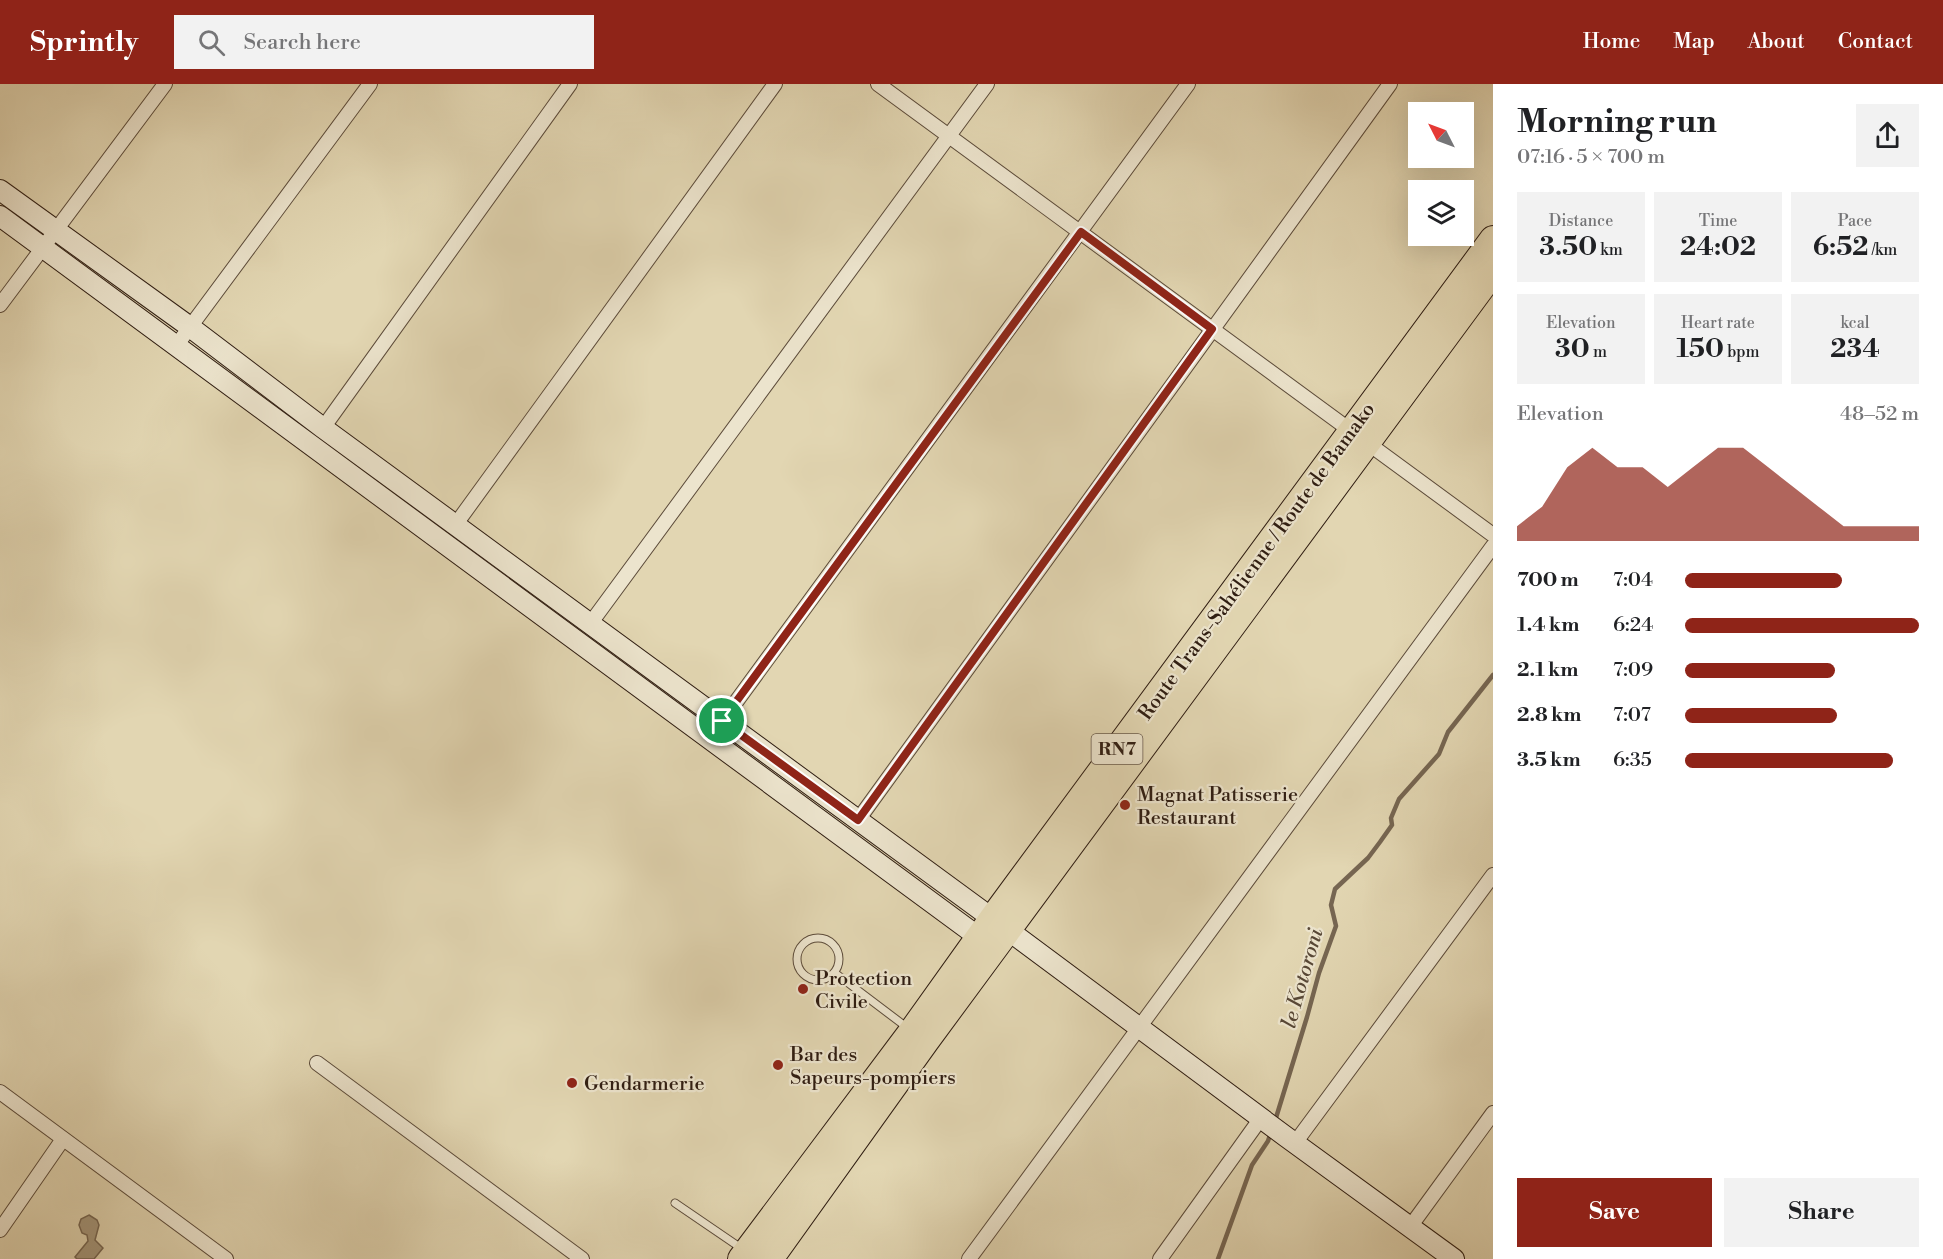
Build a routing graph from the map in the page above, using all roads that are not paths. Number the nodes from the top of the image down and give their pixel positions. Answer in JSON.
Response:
{"nodes":[{"id":1,"x":165,"y":84,"type":"edge"},
{"id":2,"x":370,"y":84,"type":"edge"},
{"id":3,"x":570,"y":84,"type":"edge"},
{"id":4,"x":775,"y":84,"type":"edge"},
{"id":5,"x":878,"y":84,"type":"edge"},
{"id":6,"x":987,"y":84,"type":"edge"},
{"id":7,"x":1188,"y":84,"type":"edge"},
{"id":8,"x":1390,"y":84,"type":"edge"},
{"id":9,"x":949,"y":136,"type":"junction"},
{"id":10,"x":0,"y":190,"type":"edge"},
{"id":11,"x":0,"y":216,"type":"edge"},
{"id":12,"x":57,"y":230,"type":"junction"},
{"id":13,"x":1081,"y":232,"type":"junction"},
{"id":14,"x":1493,"y":239,"type":"edge"},
{"id":15,"x":43,"y":248,"type":"junction"},
{"id":16,"x":1493,"y":272,"type":"edge"},
{"id":17,"x":0,"y":305,"type":"edge"},
{"id":18,"x":190,"y":327,"type":"junction"},
{"id":19,"x":1212,"y":329,"type":"junction"},
{"id":20,"x":176,"y":346,"type":"junction"},
{"id":21,"x":323,"y":428,"type":"junction"},
{"id":22,"x":1359,"y":436,"type":"junction"},
{"id":23,"x":456,"y":524,"type":"junction"},
{"id":24,"x":1493,"y":535,"type":"edge"},
{"id":25,"x":1493,"y":546,"type":"edge"},
{"id":26,"x":590,"y":624,"type":"junction"},
{"id":27,"x":722,"y":721,"type":"junction"},
{"id":28,"x":858,"y":820,"type":"junction"},
{"id":29,"x":1493,"y":876,"type":"edge"},
{"id":30,"x":993,"y":934,"type":"junction"},
{"id":31,"x":835,"y":973,"type":"junction"},
{"id":32,"x":1140,"y":1027,"type":"junction"},
{"id":33,"x":920,"y":1036,"type":"junction"},
{"id":34,"x":317,"y":1063,"type":"dead end"},
{"id":35,"x":0,"y":1092,"type":"edge"},
{"id":36,"x":1493,"y":1113,"type":"edge"},
{"id":37,"x":1261,"y":1118,"type":"junction"},
{"id":38,"x":63,"y":1139,"type":"junction"},
{"id":39,"x":1290,"y":1140,"type":"junction"},
{"id":40,"x":675,"y":1203,"type":"dead end"},
{"id":41,"x":1410,"y":1227,"type":"junction"},
{"id":42,"x":0,"y":1230,"type":"edge"},
{"id":43,"x":754,"y":1257,"type":"edge"},
{"id":44,"x":226,"y":1259,"type":"edge"},
{"id":45,"x":582,"y":1259,"type":"edge"},
{"id":46,"x":969,"y":1259,"type":"edge"},
{"id":47,"x":1160,"y":1259,"type":"edge"},
{"id":48,"x":1454,"y":1259,"type":"edge"}],
"edges":[{"from":1,"to":12,"type":"street"},
{"from":2,"to":18,"type":"street"},
{"from":3,"to":21,"type":"street"},
{"from":4,"to":23,"type":"street"},
{"from":5,"to":9,"type":"street"},
{"from":6,"to":9,"type":"street"},
{"from":7,"to":13,"type":"street"},
{"from":8,"to":19,"type":"street"},
{"from":9,"to":13,"type":"street"},
{"from":9,"to":26,"type":"street"},
{"from":10,"to":12,"type":"street"},
{"from":11,"to":15,"type":"street"},
{"from":12,"to":15,"type":"street"},
{"from":12,"to":18,"type":"street"},
{"from":13,"to":19,"type":"street"},
{"from":13,"to":27,"type":"street"},
{"from":14,"to":22,"type":"highway","name":"Route Trans-Sahélienne / Route de Bamako","number":"RN7"},
{"from":15,"to":17,"type":"street"},
{"from":15,"to":20,"type":"street"},
{"from":16,"to":22,"type":"highway","name":"Route Trans-Sahélienne / Route de Bamako","number":"RN7"},
{"from":18,"to":20,"type":"street"},
{"from":18,"to":21,"type":"street"},
{"from":19,"to":22,"type":"street"},
{"from":19,"to":28,"type":"street"},
{"from":20,"to":30,"type":"street"},
{"from":21,"to":23,"type":"street"},
{"from":22,"to":24,"type":"street"},
{"from":22,"to":30,"type":"highway","name":"Route Trans-Sahélienne / Route de Bamako","number":"RN7"},
{"from":23,"to":26,"type":"street"},
{"from":25,"to":32,"type":"street"},
{"from":26,"to":27,"type":"street"},
{"from":27,"to":28,"type":"street"},
{"from":28,"to":30,"type":"street"},
{"from":29,"to":39,"type":"street"},
{"from":30,"to":32,"type":"street"},
{"from":30,"to":33,"type":"highway","name":"Route Trans-Sahélienne / Route de Bamako","number":"RN7"},
{"from":31,"to":31,"type":"lane"},
{"from":31,"to":33,"type":"lane"},
{"from":32,"to":37,"type":"street"},
{"from":32,"to":46,"type":"street"},
{"from":33,"to":43,"type":"highway","name":"Route Trans-Sahélienne / Route de Bamako","number":"RN7"},
{"from":34,"to":45,"type":"street"},
{"from":35,"to":38,"type":"street"},
{"from":36,"to":41,"type":"street"},
{"from":37,"to":39,"type":"street"},
{"from":37,"to":47,"type":"street"},
{"from":38,"to":42,"type":"street"},
{"from":38,"to":44,"type":"street"},
{"from":39,"to":41,"type":"street"},
{"from":40,"to":43,"type":"lane"},
{"from":41,"to":48,"type":"street"}]}
